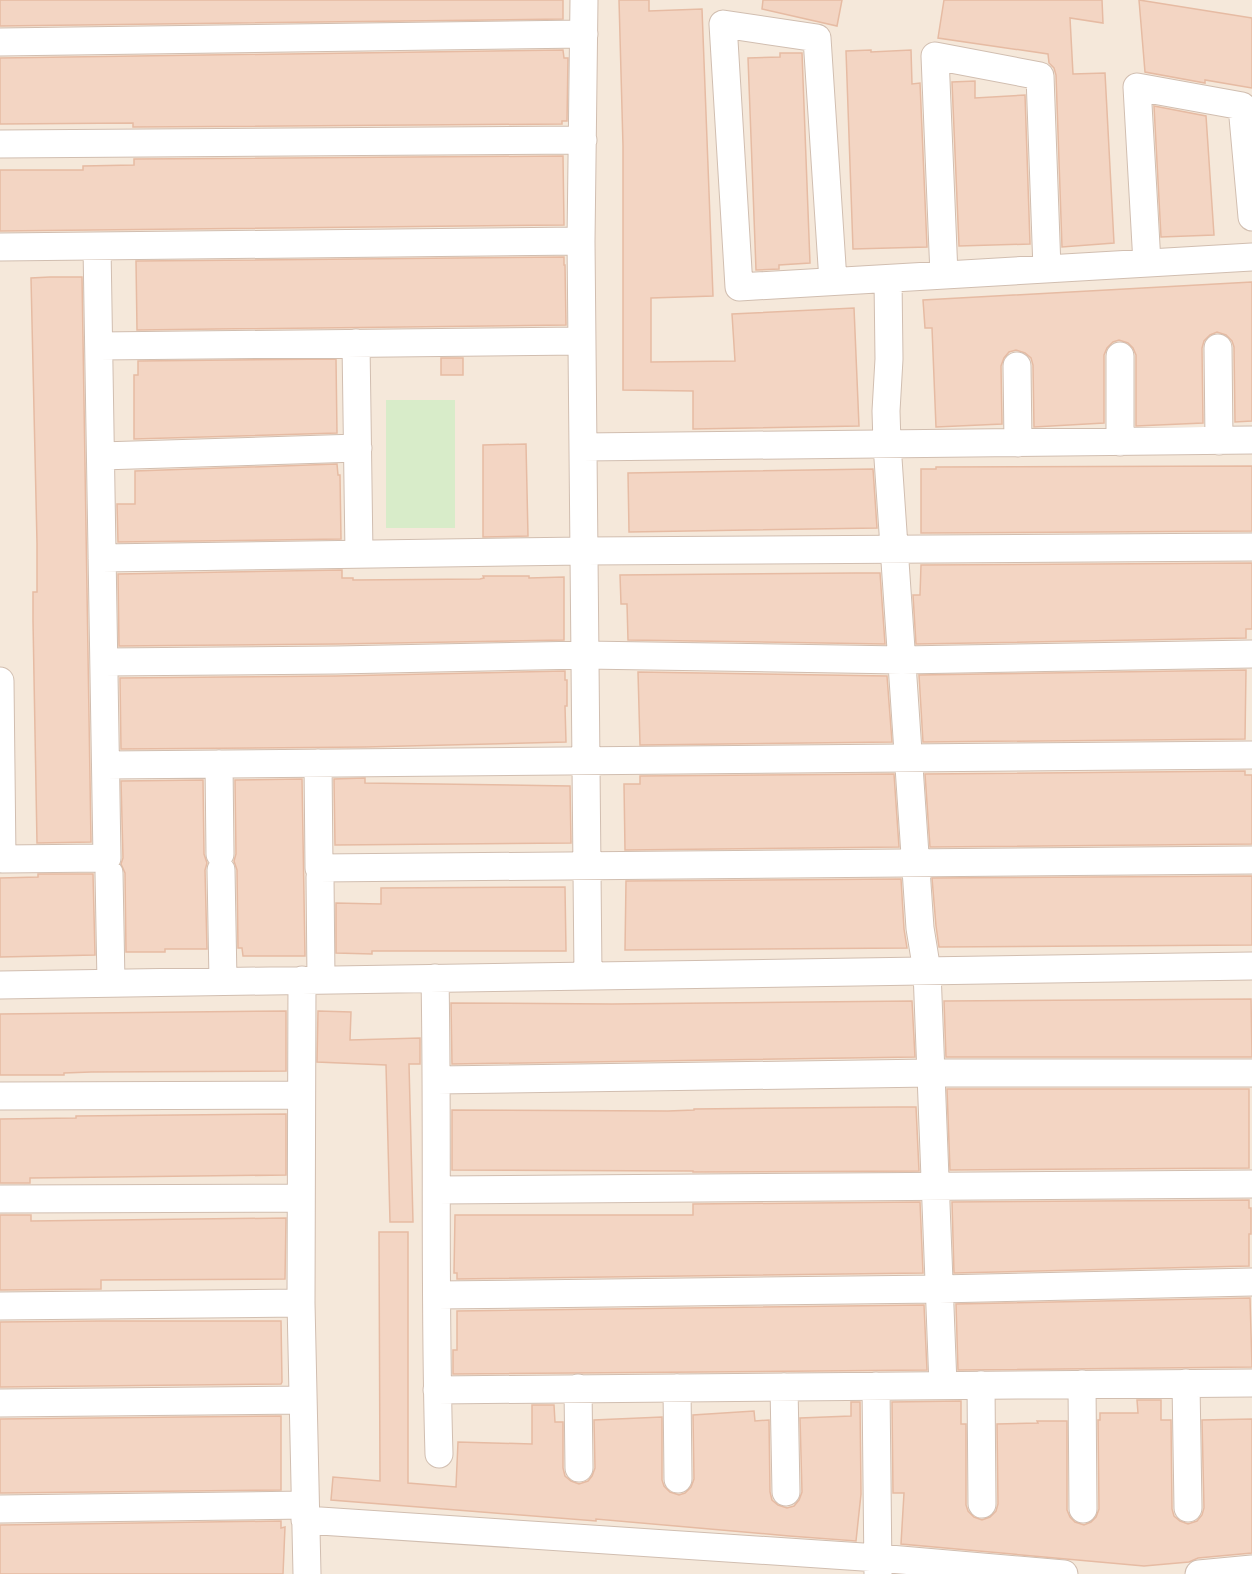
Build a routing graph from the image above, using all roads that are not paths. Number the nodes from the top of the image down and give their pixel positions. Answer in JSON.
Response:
{"nodes":[{"id":1,"x":584,"y":0,"type":"edge"},
{"id":2,"x":584,"y":34,"type":"junction"},
{"id":3,"x":0,"y":42,"type":"edge"},
{"id":4,"x":583,"y":140,"type":"junction"},
{"id":5,"x":0,"y":144,"type":"edge"},
{"id":6,"x":1252,"y":217,"type":"edge"},
{"id":7,"x":581,"y":241,"type":"junction"},
{"id":8,"x":97,"y":246,"type":"junction"},
{"id":9,"x":0,"y":247,"type":"edge"},
{"id":10,"x":1252,"y":257,"type":"edge"},
{"id":11,"x":1147,"y":263,"type":"junction"},
{"id":12,"x":1047,"y":269,"type":"junction"},
{"id":13,"x":944,"y":275,"type":"junction"},
{"id":14,"x":888,"y":279,"type":"junction"},
{"id":15,"x":833,"y":281,"type":"junction"},
{"id":16,"x":582,"y":341,"type":"junction"},
{"id":17,"x":356,"y":343,"type":"junction"},
{"id":18,"x":99,"y":346,"type":"junction"},
{"id":19,"x":1218,"y":348,"type":"dead end"},
{"id":20,"x":1120,"y":356,"type":"dead end"},
{"id":21,"x":1017,"y":366,"type":"dead end"},
{"id":22,"x":1252,"y":440,"type":"edge"},
{"id":23,"x":1219,"y":441,"type":"junction"},
{"id":24,"x":1120,"y":442,"type":"junction"},
{"id":25,"x":1018,"y":443,"type":"junction"},
{"id":26,"x":887,"y":444,"type":"junction"},
{"id":27,"x":583,"y":447,"type":"junction"},
{"id":28,"x":358,"y":448,"type":"junction"},
{"id":29,"x":101,"y":456,"type":"junction"},
{"id":30,"x":1252,"y":547,"type":"edge"},
{"id":31,"x":894,"y":549,"type":"junction"},
{"id":32,"x":584,"y":551,"type":"junction"},
{"id":33,"x":359,"y":554,"type":"junction"},
{"id":34,"x":102,"y":558,"type":"junction"},
{"id":35,"x":1252,"y":654,"type":"edge"},
{"id":36,"x":585,"y":655,"type":"junction"},
{"id":37,"x":902,"y":660,"type":"junction"},
{"id":38,"x":104,"y":662,"type":"junction"},
{"id":39,"x":0,"y":681,"type":"edge"},
{"id":40,"x":1252,"y":755,"type":"edge"},
{"id":41,"x":908,"y":759,"type":"junction"},
{"id":42,"x":586,"y":761,"type":"junction"},
{"id":43,"x":318,"y":763,"type":"junction"},
{"id":44,"x":219,"y":764,"type":"junction"},
{"id":45,"x":106,"y":765,"type":"junction"},
{"id":46,"x":1252,"y":860,"type":"edge"},
{"id":47,"x":915,"y":862,"type":"junction"},
{"id":48,"x":586,"y":865,"type":"junction"},
{"id":49,"x":109,"y":873,"type":"dead end"},
{"id":50,"x":320,"y":877,"type":"dead end"},
{"id":51,"x":1252,"y":966,"type":"edge"},
{"id":52,"x":927,"y":971,"type":"junction"},
{"id":53,"x":588,"y":976,"type":"junction"},
{"id":54,"x":435,"y":978,"type":"junction"},
{"id":55,"x":312,"y":980,"type":"junction"},
{"id":56,"x":223,"y":981,"type":"junction"},
{"id":57,"x":111,"y":983,"type":"junction"},
{"id":58,"x":0,"y":985,"type":"edge"},
{"id":59,"x":931,"y":1073,"type":"junction"},
{"id":60,"x":1252,"y":1073,"type":"edge"},
{"id":61,"x":437,"y":1080,"type":"junction"},
{"id":62,"x":301,"y":1095,"type":"junction"},
{"id":63,"x":0,"y":1096,"type":"edge"},
{"id":64,"x":1252,"y":1184,"type":"edge"},
{"id":65,"x":936,"y":1187,"type":"junction"},
{"id":66,"x":437,"y":1190,"type":"junction"},
{"id":67,"x":301,"y":1198,"type":"junction"},
{"id":68,"x":0,"y":1199,"type":"edge"},
{"id":69,"x":1252,"y":1282,"type":"edge"},
{"id":70,"x":939,"y":1289,"type":"junction"},
{"id":71,"x":437,"y":1295,"type":"junction"},
{"id":72,"x":301,"y":1303,"type":"junction"},
{"id":73,"x":0,"y":1306,"type":"edge"},
{"id":74,"x":1186,"y":1383,"type":"junction"},
{"id":75,"x":1252,"y":1383,"type":"edge"},
{"id":76,"x":1082,"y":1384,"type":"junction"},
{"id":77,"x":943,"y":1385,"type":"junction"},
{"id":78,"x":981,"y":1385,"type":"junction"},
{"id":79,"x":876,"y":1386,"type":"junction"},
{"id":80,"x":784,"y":1387,"type":"junction"},
{"id":81,"x":677,"y":1388,"type":"junction"},
{"id":82,"x":578,"y":1389,"type":"junction"},
{"id":83,"x":437,"y":1390,"type":"junction"},
{"id":84,"x":303,"y":1400,"type":"junction"},
{"id":85,"x":0,"y":1403,"type":"edge"},
{"id":86,"x":440,"y":1454,"type":"dead end"},
{"id":87,"x":579,"y":1468,"type":"dead end"},
{"id":88,"x":678,"y":1479,"type":"dead end"},
{"id":89,"x":786,"y":1492,"type":"dead end"},
{"id":90,"x":982,"y":1504,"type":"dead end"},
{"id":91,"x":1188,"y":1508,"type":"dead end"},
{"id":92,"x":0,"y":1509,"type":"edge"},
{"id":93,"x":1083,"y":1509,"type":"dead end"},
{"id":94,"x":305,"y":1512,"type":"junction"},
{"id":95,"x":878,"y":1566,"type":"edge"},
{"id":96,"x":1252,"y":1569,"type":"edge"},
{"id":97,"x":307,"y":1574,"type":"edge"},
{"id":98,"x":1065,"y":1574,"type":"edge"},
{"id":99,"x":1199,"y":1574,"type":"edge"}],
"edges":[{"from":1,"to":2,"type":"street"},
{"from":2,"to":3,"type":"street"},
{"from":2,"to":4,"type":"street"},
{"from":4,"to":5,"type":"street"},
{"from":4,"to":7,"type":"street"},
{"from":6,"to":11,"type":"street"},
{"from":7,"to":8,"type":"street"},
{"from":7,"to":16,"type":"street"},
{"from":8,"to":9,"type":"street"},
{"from":8,"to":18,"type":"street"},
{"from":10,"to":11,"type":"street"},
{"from":11,"to":12,"type":"street"},
{"from":12,"to":13,"type":"street"},
{"from":12,"to":13,"type":"street"},
{"from":13,"to":14,"type":"street"},
{"from":14,"to":15,"type":"street"},
{"from":14,"to":26,"type":"street"},
{"from":15,"to":15,"type":"street"},
{"from":16,"to":17,"type":"street"},
{"from":16,"to":27,"type":"street"},
{"from":17,"to":18,"type":"street"},
{"from":17,"to":28,"type":"street"},
{"from":18,"to":29,"type":"street"},
{"from":19,"to":23,"type":"street"},
{"from":20,"to":24,"type":"street"},
{"from":21,"to":25,"type":"street"},
{"from":22,"to":23,"type":"street"},
{"from":23,"to":24,"type":"street"},
{"from":24,"to":25,"type":"street"},
{"from":25,"to":26,"type":"street"},
{"from":26,"to":27,"type":"street"},
{"from":26,"to":31,"type":"street"},
{"from":27,"to":32,"type":"street"},
{"from":28,"to":29,"type":"street"},
{"from":28,"to":33,"type":"street"},
{"from":29,"to":34,"type":"street"},
{"from":30,"to":31,"type":"street"},
{"from":31,"to":32,"type":"street"},
{"from":31,"to":37,"type":"street"},
{"from":32,"to":33,"type":"street"},
{"from":32,"to":36,"type":"street"},
{"from":33,"to":34,"type":"street"},
{"from":34,"to":38,"type":"street"},
{"from":35,"to":37,"type":"street"},
{"from":36,"to":37,"type":"street"},
{"from":36,"to":38,"type":"street"},
{"from":36,"to":42,"type":"street"},
{"from":37,"to":41,"type":"street"},
{"from":38,"to":45,"type":"street"},
{"from":39,"to":45,"type":"street"},
{"from":40,"to":41,"type":"street"},
{"from":41,"to":42,"type":"street"},
{"from":41,"to":47,"type":"street"},
{"from":42,"to":43,"type":"street"},
{"from":42,"to":48,"type":"street"},
{"from":43,"to":44,"type":"street"},
{"from":43,"to":48,"type":"street"},
{"from":44,"to":45,"type":"street"},
{"from":44,"to":56,"type":"street"},
{"from":46,"to":47,"type":"street"},
{"from":47,"to":48,"type":"street"},
{"from":47,"to":52,"type":"street"},
{"from":48,"to":53,"type":"street"},
{"from":49,"to":57,"type":"street"},
{"from":50,"to":55,"type":"street"},
{"from":51,"to":52,"type":"street"},
{"from":52,"to":53,"type":"street"},
{"from":52,"to":59,"type":"street"},
{"from":53,"to":54,"type":"street"},
{"from":54,"to":55,"type":"street"},
{"from":54,"to":61,"type":"street"},
{"from":55,"to":56,"type":"street"},
{"from":55,"to":62,"type":"street"},
{"from":56,"to":57,"type":"street"},
{"from":57,"to":58,"type":"street"},
{"from":59,"to":60,"type":"street"},
{"from":59,"to":61,"type":"street"},
{"from":59,"to":65,"type":"street"},
{"from":61,"to":66,"type":"street"},
{"from":62,"to":63,"type":"street"},
{"from":62,"to":67,"type":"street"},
{"from":64,"to":65,"type":"street"},
{"from":65,"to":66,"type":"street"},
{"from":65,"to":70,"type":"street"},
{"from":66,"to":71,"type":"street"},
{"from":67,"to":68,"type":"street"},
{"from":67,"to":72,"type":"street"},
{"from":69,"to":70,"type":"street"},
{"from":70,"to":71,"type":"street"},
{"from":70,"to":77,"type":"street"},
{"from":71,"to":83,"type":"street"},
{"from":72,"to":73,"type":"street"},
{"from":72,"to":84,"type":"street"},
{"from":74,"to":75,"type":"street"},
{"from":74,"to":76,"type":"street"},
{"from":74,"to":91,"type":"street"},
{"from":76,"to":78,"type":"street"},
{"from":76,"to":93,"type":"street"},
{"from":77,"to":78,"type":"street"},
{"from":77,"to":79,"type":"street"},
{"from":78,"to":90,"type":"street"},
{"from":79,"to":80,"type":"street"},
{"from":79,"to":95,"type":"street"},
{"from":80,"to":81,"type":"street"},
{"from":80,"to":89,"type":"street"},
{"from":81,"to":82,"type":"street"},
{"from":81,"to":88,"type":"street"},
{"from":82,"to":83,"type":"street"},
{"from":82,"to":87,"type":"street"},
{"from":83,"to":86,"type":"street"},
{"from":84,"to":85,"type":"street"},
{"from":84,"to":94,"type":"street"},
{"from":92,"to":94,"type":"street"},
{"from":94,"to":95,"type":"street"},
{"from":94,"to":97,"type":"street"},
{"from":95,"to":98,"type":"street"},
{"from":96,"to":99,"type":"street"}]}
